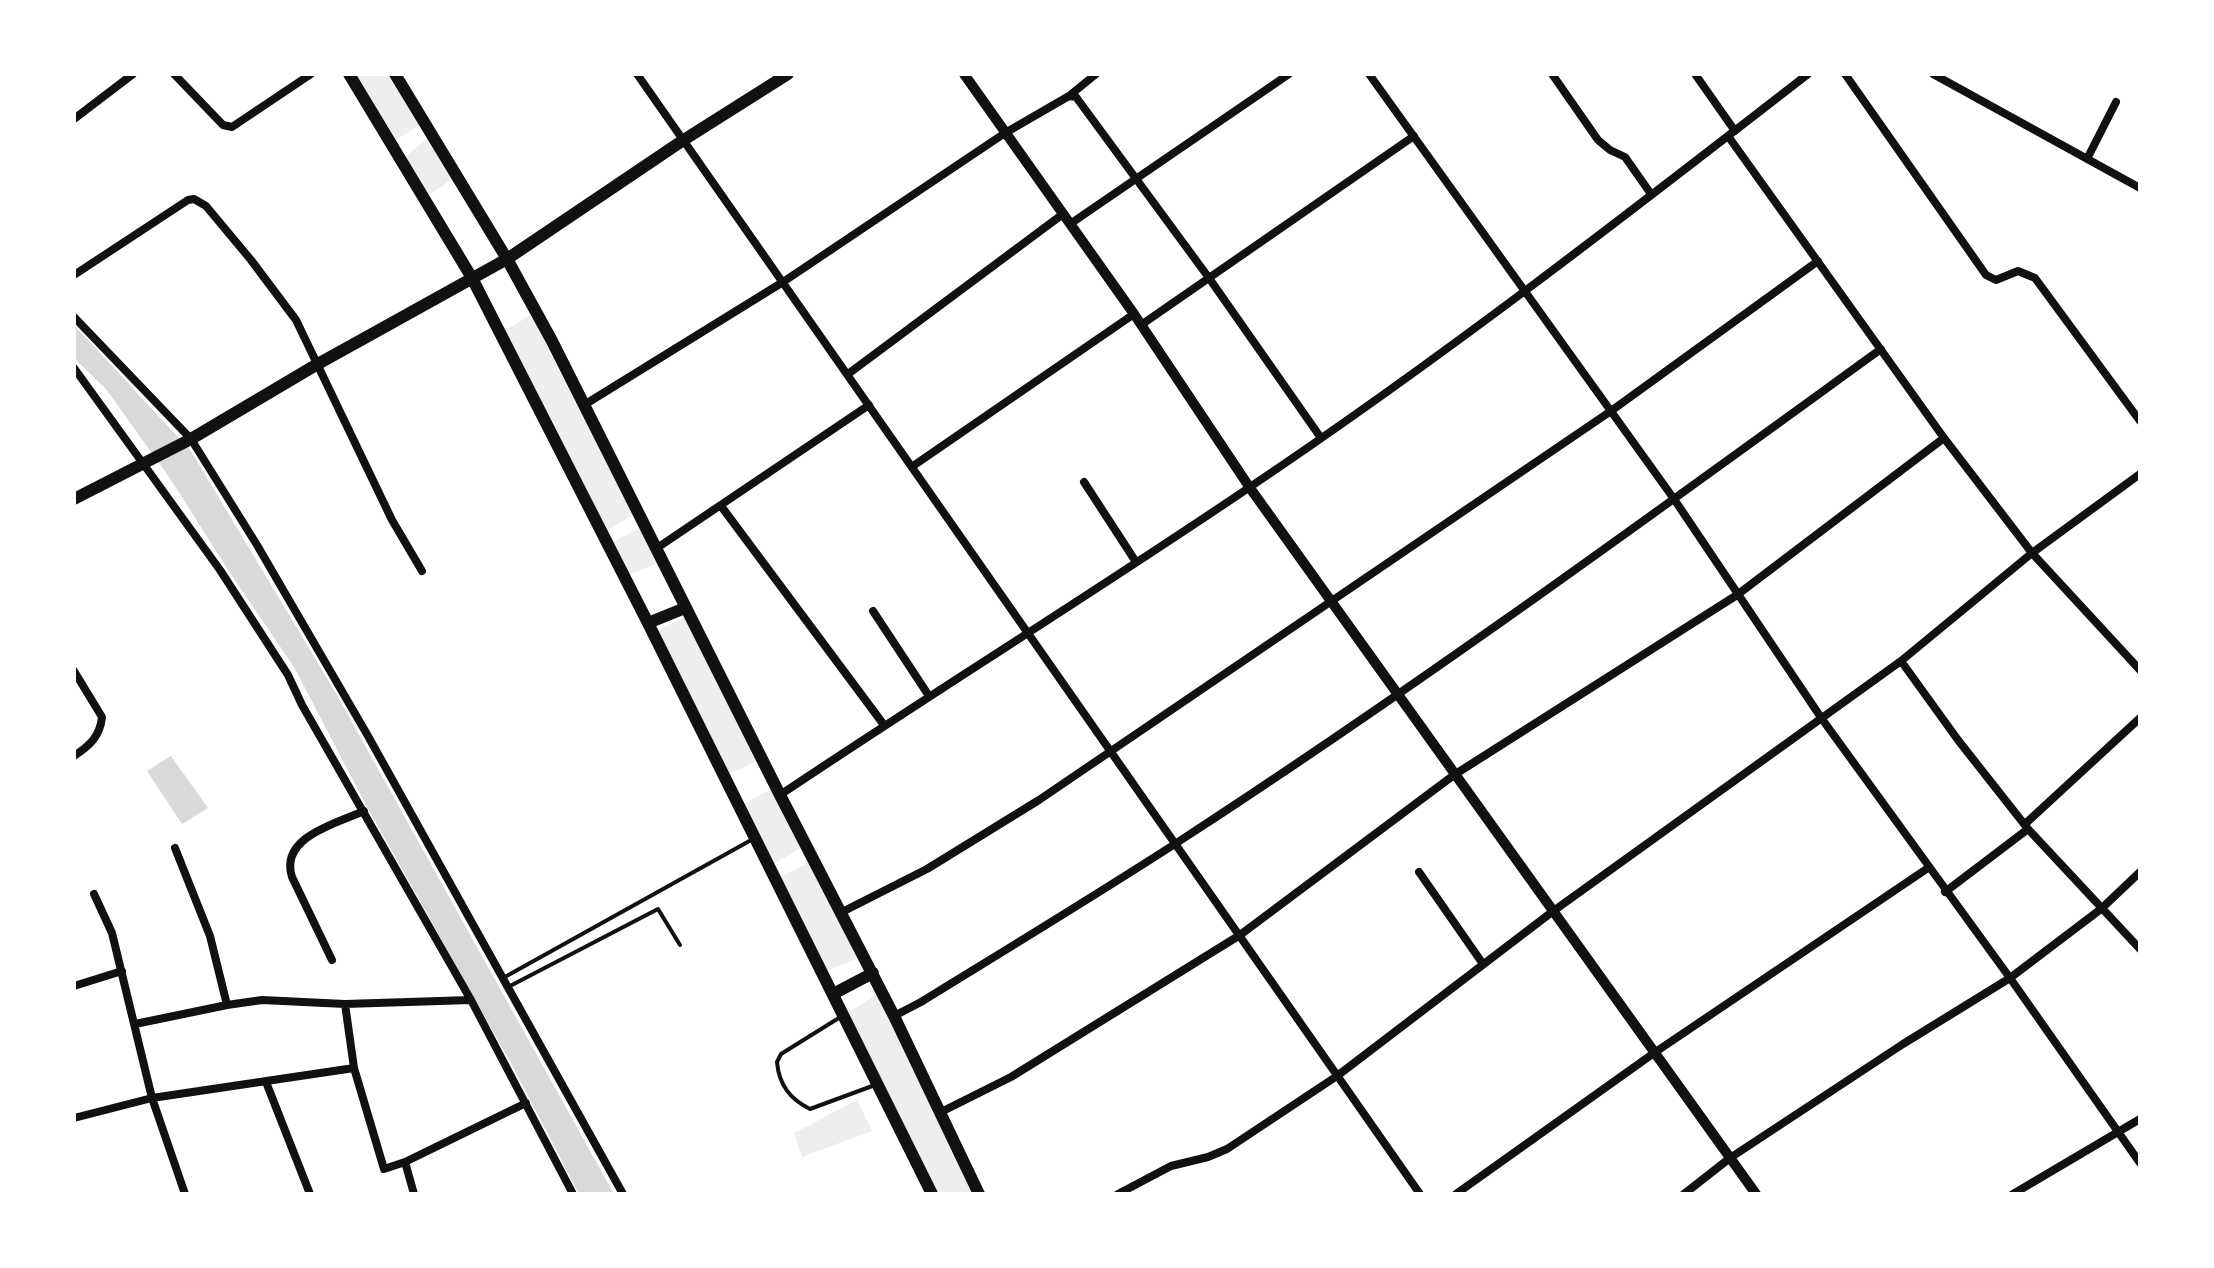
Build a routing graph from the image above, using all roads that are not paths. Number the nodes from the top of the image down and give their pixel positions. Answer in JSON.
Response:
{"nodes":[{"id":1,"x":133,"y":74,"type":"edge"},
{"id":2,"x":174,"y":74,"type":"edge"},
{"id":3,"x":311,"y":74,"type":"edge"},
{"id":4,"x":349,"y":74,"type":"edge"},
{"id":5,"x":395,"y":74,"type":"edge"},
{"id":6,"x":637,"y":74,"type":"edge"},
{"id":7,"x":964,"y":74,"type":"edge"},
{"id":8,"x":1096,"y":74,"type":"edge"},
{"id":9,"x":1289,"y":74,"type":"edge"},
{"id":10,"x":1369,"y":74,"type":"edge"},
{"id":11,"x":1552,"y":74,"type":"edge"},
{"id":12,"x":1695,"y":74,"type":"edge"},
{"id":13,"x":1808,"y":74,"type":"edge"},
{"id":14,"x":1845,"y":74,"type":"edge"},
{"id":15,"x":1933,"y":74,"type":"edge"},
{"id":16,"x":782,"y":76,"type":"edge"},
{"id":17,"x":1069,"y":96,"type":"junction"},
{"id":18,"x":2116,"y":102,"type":"dead end"},
{"id":19,"x":74,"y":119,"type":"edge"},
{"id":20,"x":1005,"y":133,"type":"junction"},
{"id":21,"x":1731,"y":133,"type":"junction"},
{"id":22,"x":1414,"y":136,"type":"junction"},
{"id":23,"x":682,"y":141,"type":"junction"},
{"id":24,"x":2087,"y":159,"type":"junction"},
{"id":25,"x":1138,"y":178,"type":"junction"},
{"id":26,"x":2140,"y":188,"type":"edge"},
{"id":27,"x":1651,"y":194,"type":"junction"},
{"id":28,"x":1063,"y":214,"type":"junction"},
{"id":29,"x":1070,"y":224,"type":"junction"},
{"id":30,"x":507,"y":259,"type":"junction"},
{"id":31,"x":1818,"y":261,"type":"junction"},
{"id":32,"x":74,"y":275,"type":"edge"},
{"id":33,"x":472,"y":278,"type":"junction"},
{"id":34,"x":1209,"y":278,"type":"junction"},
{"id":35,"x":783,"y":282,"type":"junction"},
{"id":36,"x":1526,"y":290,"type":"junction"},
{"id":37,"x":1134,"y":314,"type":"junction"},
{"id":38,"x":74,"y":317,"type":"edge"},
{"id":39,"x":1141,"y":325,"type":"junction"},
{"id":40,"x":1881,"y":349,"type":"junction"},
{"id":41,"x":316,"y":365,"type":"junction"},
{"id":42,"x":74,"y":368,"type":"edge"},
{"id":43,"x":848,"y":374,"type":"junction"},
{"id":44,"x":584,"y":405,"type":"junction"},
{"id":45,"x":869,"y":405,"type":"junction"},
{"id":46,"x":1611,"y":411,"type":"junction"},
{"id":47,"x":2140,"y":421,"type":"edge"},
{"id":48,"x":1321,"y":438,"type":"junction"},
{"id":49,"x":1944,"y":438,"type":"junction"},
{"id":50,"x":188,"y":440,"type":"junction"},
{"id":51,"x":149,"y":461,"type":"junction"},
{"id":52,"x":913,"y":466,"type":"junction"},
{"id":53,"x":2140,"y":474,"type":"edge"},
{"id":54,"x":1084,"y":482,"type":"dead end"},
{"id":55,"x":1250,"y":488,"type":"junction"},
{"id":56,"x":74,"y":499,"type":"edge"},
{"id":57,"x":1674,"y":499,"type":"junction"},
{"id":58,"x":721,"y":506,"type":"junction"},
{"id":59,"x":657,"y":548,"type":"junction"},
{"id":60,"x":2032,"y":553,"type":"junction"},
{"id":61,"x":1136,"y":562,"type":"junction"},
{"id":62,"x":422,"y":571,"type":"dead end"},
{"id":63,"x":1737,"y":595,"type":"junction"},
{"id":64,"x":1332,"y":603,"type":"junction"},
{"id":65,"x":685,"y":608,"type":"junction"},
{"id":66,"x":873,"y":611,"type":"dead end"},
{"id":67,"x":648,"y":623,"type":"junction"},
{"id":68,"x":1027,"y":633,"type":"junction"},
{"id":69,"x":1901,"y":661,"type":"junction"},
{"id":70,"x":2140,"y":670,"type":"edge"},
{"id":71,"x":74,"y":671,"type":"edge"},
{"id":72,"x":1398,"y":694,"type":"junction"},
{"id":73,"x":929,"y":696,"type":"junction"},
{"id":74,"x":2140,"y":718,"type":"edge"},
{"id":75,"x":1822,"y":719,"type":"junction"},
{"id":76,"x":884,"y":725,"type":"junction"},
{"id":77,"x":1109,"y":751,"type":"junction"},
{"id":78,"x":74,"y":756,"type":"edge"},
{"id":79,"x":1454,"y":775,"type":"junction"},
{"id":80,"x":780,"y":795,"type":"junction"},
{"id":81,"x":364,"y":811,"type":"junction"},
{"id":82,"x":2026,"y":827,"type":"junction"},
{"id":83,"x":755,"y":838,"type":"junction"},
{"id":84,"x":1177,"y":843,"type":"junction"},
{"id":85,"x":175,"y":848,"type":"dead end"},
{"id":86,"x":1928,"y":868,"type":"junction"},
{"id":87,"x":1419,"y":872,"type":"dead end"},
{"id":88,"x":2140,"y":872,"type":"edge"},
{"id":89,"x":1945,"y":892,"type":"junction"},
{"id":90,"x":94,"y":894,"type":"dead end"},
{"id":91,"x":2101,"y":909,"type":"junction"},
{"id":92,"x":842,"y":912,"type":"junction"},
{"id":93,"x":1552,"y":912,"type":"junction"},
{"id":94,"x":1240,"y":935,"type":"junction"},
{"id":95,"x":680,"y":945,"type":"dead end"},
{"id":96,"x":2140,"y":949,"type":"edge"},
{"id":97,"x":332,"y":960,"type":"dead end"},
{"id":98,"x":1483,"y":964,"type":"junction"},
{"id":99,"x":122,"y":971,"type":"junction"},
{"id":100,"x":873,"y":973,"type":"junction"},
{"id":101,"x":503,"y":978,"type":"junction"},
{"id":102,"x":2010,"y":978,"type":"junction"},
{"id":103,"x":74,"y":986,"type":"edge"},
{"id":104,"x":508,"y":987,"type":"junction"},
{"id":105,"x":833,"y":994,"type":"junction"},
{"id":106,"x":471,"y":1000,"type":"junction"},
{"id":107,"x":345,"y":1004,"type":"junction"},
{"id":108,"x":227,"y":1005,"type":"junction"},
{"id":109,"x":844,"y":1015,"type":"junction"},
{"id":110,"x":894,"y":1016,"type":"junction"},
{"id":111,"x":135,"y":1024,"type":"junction"},
{"id":112,"x":1654,"y":1053,"type":"junction"},
{"id":113,"x":354,"y":1068,"type":"junction"},
{"id":114,"x":1337,"y":1076,"type":"junction"},
{"id":115,"x":266,"y":1082,"type":"junction"},
{"id":116,"x":878,"y":1083,"type":"junction"},
{"id":117,"x":152,"y":1098,"type":"junction"},
{"id":118,"x":526,"y":1103,"type":"junction"},
{"id":119,"x":941,"y":1112,"type":"junction"},
{"id":120,"x":74,"y":1118,"type":"edge"},
{"id":121,"x":2140,"y":1119,"type":"edge"},
{"id":122,"x":2118,"y":1131,"type":"junction"},
{"id":123,"x":1730,"y":1158,"type":"junction"},
{"id":124,"x":405,"y":1162,"type":"junction"},
{"id":125,"x":2140,"y":1163,"type":"edge"},
{"id":126,"x":185,"y":1194,"type":"edge"},
{"id":127,"x":310,"y":1194,"type":"edge"},
{"id":128,"x":414,"y":1194,"type":"edge"},
{"id":129,"x":573,"y":1194,"type":"edge"},
{"id":130,"x":623,"y":1194,"type":"edge"},
{"id":131,"x":932,"y":1194,"type":"edge"},
{"id":132,"x":979,"y":1194,"type":"edge"},
{"id":133,"x":1118,"y":1194,"type":"edge"},
{"id":134,"x":1420,"y":1194,"type":"edge"},
{"id":135,"x":1456,"y":1194,"type":"edge"},
{"id":136,"x":1684,"y":1194,"type":"edge"},
{"id":137,"x":1756,"y":1194,"type":"edge"},
{"id":138,"x":2013,"y":1194,"type":"edge"}],
"edges":[{"from":1,"to":19,"type":"street"},
{"from":2,"to":3,"type":"street"},
{"from":4,"to":33,"type":"main road"},
{"from":5,"to":30,"type":"main road"},
{"from":6,"to":23,"type":"street"},
{"from":7,"to":20,"type":"street"},
{"from":8,"to":17,"type":"street"},
{"from":9,"to":25,"type":"street"},
{"from":10,"to":22,"type":"street"},
{"from":11,"to":27,"type":"street"},
{"from":12,"to":21,"type":"street"},
{"from":13,"to":21,"type":"street"},
{"from":14,"to":47,"type":"street"},
{"from":15,"to":24,"type":"street"},
{"from":16,"to":23,"type":"main road"},
{"from":17,"to":20,"type":"street"},
{"from":17,"to":25,"type":"street"},
{"from":18,"to":24,"type":"street"},
{"from":20,"to":28,"type":"street"},
{"from":20,"to":35,"type":"street"},
{"from":21,"to":27,"type":"street"},
{"from":21,"to":31,"type":"street"},
{"from":22,"to":34,"type":"street"},
{"from":22,"to":36,"type":"street"},
{"from":23,"to":30,"type":"main road"},
{"from":23,"to":35,"type":"street"},
{"from":24,"to":26,"type":"street"},
{"from":25,"to":29,"type":"street"},
{"from":25,"to":34,"type":"street"},
{"from":27,"to":36,"type":"street"},
{"from":28,"to":29,"type":"street"},
{"from":28,"to":43,"type":"street"},
{"from":29,"to":37,"type":"street"},
{"from":30,"to":33,"type":"main road"},
{"from":30,"to":44,"type":"main road"},
{"from":31,"to":40,"type":"street"},
{"from":31,"to":46,"type":"street"},
{"from":32,"to":41,"type":"street"},
{"from":33,"to":41,"type":"main road"},
{"from":33,"to":67,"type":"main road"},
{"from":34,"to":39,"type":"street"},
{"from":34,"to":48,"type":"street"},
{"from":35,"to":43,"type":"street"},
{"from":35,"to":44,"type":"street"},
{"from":36,"to":46,"type":"street"},
{"from":36,"to":48,"type":"street"},
{"from":37,"to":39,"type":"street"},
{"from":37,"to":52,"type":"street"},
{"from":38,"to":50,"type":"street"},
{"from":39,"to":55,"type":"street"},
{"from":40,"to":49,"type":"street"},
{"from":40,"to":57,"type":"street"},
{"from":41,"to":50,"type":"main road"},
{"from":41,"to":62,"type":"street"},
{"from":42,"to":51,"type":"street"},
{"from":43,"to":45,"type":"street"},
{"from":44,"to":59,"type":"main road"},
{"from":45,"to":52,"type":"street"},
{"from":45,"to":58,"type":"street"},
{"from":46,"to":57,"type":"street"},
{"from":46,"to":64,"type":"street"},
{"from":48,"to":55,"type":"street"},
{"from":49,"to":60,"type":"street"},
{"from":49,"to":63,"type":"street"},
{"from":50,"to":51,"type":"main road"},
{"from":50,"to":101,"type":"street"},
{"from":51,"to":56,"type":"main road"},
{"from":51,"to":81,"type":"street"},
{"from":52,"to":68,"type":"street"},
{"from":53,"to":60,"type":"street"},
{"from":54,"to":61,"type":"street"},
{"from":55,"to":61,"type":"street"},
{"from":55,"to":64,"type":"street"},
{"from":57,"to":63,"type":"street"},
{"from":57,"to":72,"type":"street"},
{"from":58,"to":59,"type":"street"},
{"from":58,"to":76,"type":"street"},
{"from":59,"to":65,"type":"main road"},
{"from":60,"to":69,"type":"street"},
{"from":60,"to":70,"type":"street"},
{"from":61,"to":68,"type":"street"},
{"from":63,"to":75,"type":"street"},
{"from":63,"to":79,"type":"street"},
{"from":64,"to":72,"type":"street"},
{"from":64,"to":77,"type":"street"},
{"from":65,"to":67,"type":"main road"},
{"from":65,"to":80,"type":"main road"},
{"from":66,"to":73,"type":"street"},
{"from":67,"to":83,"type":"main road"},
{"from":68,"to":73,"type":"street"},
{"from":68,"to":77,"type":"street"},
{"from":69,"to":75,"type":"street"},
{"from":69,"to":82,"type":"street"},
{"from":71,"to":78,"type":"street"},
{"from":72,"to":79,"type":"street"},
{"from":72,"to":84,"type":"street"},
{"from":73,"to":76,"type":"street"},
{"from":74,"to":82,"type":"street"},
{"from":75,"to":86,"type":"street"},
{"from":75,"to":93,"type":"street"},
{"from":76,"to":80,"type":"street"},
{"from":77,"to":84,"type":"street"},
{"from":77,"to":92,"type":"street"},
{"from":79,"to":93,"type":"street"},
{"from":79,"to":94,"type":"street"},
{"from":80,"to":92,"type":"main road"},
{"from":81,"to":97,"type":"street"},
{"from":81,"to":106,"type":"street"},
{"from":82,"to":89,"type":"street"},
{"from":82,"to":91,"type":"street"},
{"from":83,"to":101,"type":"lane"},
{"from":83,"to":105,"type":"main road"},
{"from":84,"to":94,"type":"street"},
{"from":84,"to":110,"type":"street"},
{"from":85,"to":108,"type":"street"},
{"from":86,"to":89,"type":"street"},
{"from":86,"to":112,"type":"street"},
{"from":87,"to":98,"type":"street"},
{"from":88,"to":91,"type":"street"},
{"from":89,"to":102,"type":"street"},
{"from":90,"to":99,"type":"street"},
{"from":91,"to":96,"type":"street"},
{"from":91,"to":102,"type":"street"},
{"from":92,"to":100,"type":"main road"},
{"from":93,"to":98,"type":"street"},
{"from":93,"to":112,"type":"street"},
{"from":94,"to":114,"type":"street"},
{"from":94,"to":119,"type":"street"},
{"from":95,"to":104,"type":"lane"},
{"from":98,"to":114,"type":"street"},
{"from":99,"to":103,"type":"street"},
{"from":99,"to":111,"type":"street"},
{"from":100,"to":105,"type":"main road"},
{"from":100,"to":110,"type":"main road"},
{"from":101,"to":104,"type":"street"},
{"from":102,"to":122,"type":"street"},
{"from":102,"to":123,"type":"street"},
{"from":104,"to":130,"type":"street"},
{"from":105,"to":109,"type":"main road"},
{"from":106,"to":107,"type":"street"},
{"from":106,"to":118,"type":"street"},
{"from":107,"to":108,"type":"street"},
{"from":107,"to":113,"type":"street"},
{"from":108,"to":111,"type":"street"},
{"from":109,"to":116,"type":"main road"},
{"from":109,"to":116,"type":"lane"},
{"from":110,"to":119,"type":"main road"},
{"from":111,"to":117,"type":"street"},
{"from":112,"to":123,"type":"street"},
{"from":112,"to":135,"type":"street"},
{"from":113,"to":115,"type":"street"},
{"from":113,"to":124,"type":"street"},
{"from":114,"to":133,"type":"street"},
{"from":114,"to":134,"type":"street"},
{"from":115,"to":117,"type":"street"},
{"from":115,"to":127,"type":"street"},
{"from":116,"to":131,"type":"main road"},
{"from":117,"to":120,"type":"street"},
{"from":117,"to":126,"type":"street"},
{"from":118,"to":124,"type":"street"},
{"from":118,"to":129,"type":"street"},
{"from":119,"to":132,"type":"main road"},
{"from":121,"to":122,"type":"street"},
{"from":122,"to":125,"type":"street"},
{"from":122,"to":138,"type":"street"},
{"from":123,"to":136,"type":"street"},
{"from":123,"to":137,"type":"street"},
{"from":124,"to":128,"type":"street"}]}
